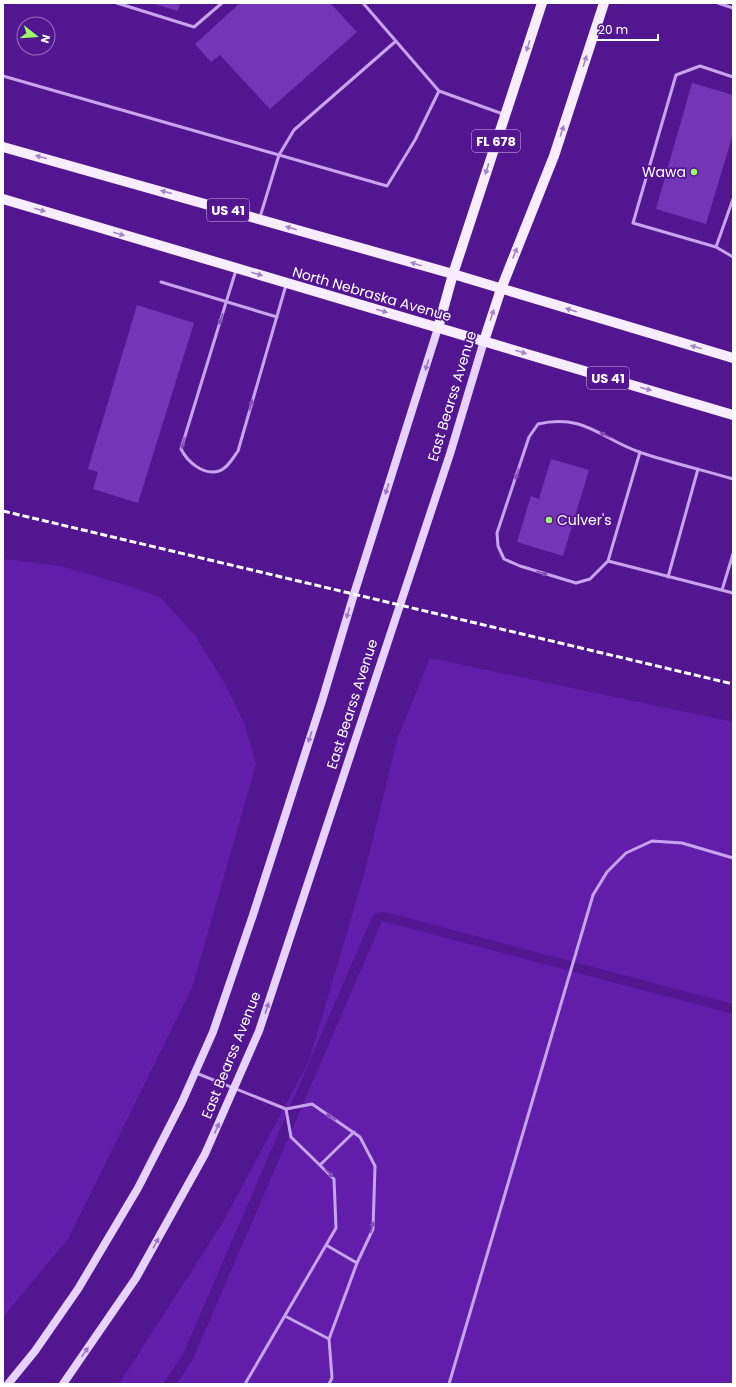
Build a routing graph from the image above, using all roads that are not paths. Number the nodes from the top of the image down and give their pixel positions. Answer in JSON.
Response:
{"nodes":[{"id":1,"x":117,"y":3,"type":"edge"},
{"id":2,"x":222,"y":3,"type":"edge"},
{"id":3,"x":363,"y":3,"type":"edge"},
{"id":4,"x":542,"y":3,"type":"edge"},
{"id":5,"x":604,"y":3,"type":"edge"},
{"id":6,"x":718,"y":3,"type":"edge"},
{"id":7,"x":733,"y":8,"type":"edge"},
{"id":8,"x":396,"y":41,"type":"junction"},
{"id":9,"x":3,"y":76,"type":"edge"},
{"id":10,"x":733,"y":77,"type":"edge"},
{"id":11,"x":439,"y":91,"type":"junction"},
{"id":12,"x":505,"y":115,"type":"junction"},
{"id":13,"x":3,"y":147,"type":"edge"},
{"id":14,"x":279,"y":155,"type":"junction"},
{"id":15,"x":3,"y":199,"type":"edge"},
{"id":16,"x":733,"y":199,"type":"edge"},
{"id":17,"x":259,"y":218,"type":"junction"},
{"id":18,"x":716,"y":247,"type":"junction"},
{"id":19,"x":733,"y":257,"type":"edge"},
{"id":20,"x":236,"y":268,"type":"junction"},
{"id":21,"x":453,"y":274,"type":"junction"},
{"id":22,"x":161,"y":282,"type":"dead end"},
{"id":23,"x":287,"y":283,"type":"junction"},
{"id":24,"x":501,"y":289,"type":"junction"},
{"id":25,"x":226,"y":302,"type":"junction"},
{"id":26,"x":277,"y":317,"type":"junction"},
{"id":27,"x":438,"y":328,"type":"junction"},
{"id":28,"x":484,"y":341,"type":"junction"},
{"id":29,"x":733,"y":358,"type":"edge"},
{"id":30,"x":733,"y":415,"type":"edge"},
{"id":31,"x":640,"y":452,"type":"junction"},
{"id":32,"x":698,"y":469,"type":"junction"},
{"id":33,"x":733,"y":479,"type":"edge"},
{"id":34,"x":733,"y":554,"type":"edge"},
{"id":35,"x":608,"y":561,"type":"junction"},
{"id":36,"x":668,"y":577,"type":"junction"},
{"id":37,"x":722,"y":590,"type":"junction"},
{"id":38,"x":733,"y":593,"type":"edge"},
{"id":39,"x":733,"y":858,"type":"edge"},
{"id":40,"x":195,"y":1072,"type":"junction"},
{"id":41,"x":235,"y":1087,"type":"junction"},
{"id":42,"x":286,"y":1109,"type":"junction"},
{"id":43,"x":354,"y":1132,"type":"junction"},
{"id":44,"x":320,"y":1165,"type":"junction"},
{"id":45,"x":326,"y":1245,"type":"junction"},
{"id":46,"x":357,"y":1263,"type":"junction"},
{"id":47,"x":285,"y":1316,"type":"junction"},
{"id":48,"x":329,"y":1338,"type":"junction"},
{"id":49,"x":8,"y":1384,"type":"edge"},
{"id":50,"x":63,"y":1384,"type":"edge"},
{"id":51,"x":245,"y":1384,"type":"edge"},
{"id":52,"x":329,"y":1384,"type":"edge"},
{"id":53,"x":449,"y":1384,"type":"edge"}],
"edges":[{"from":1,"to":2,"type":"lane"},
{"from":3,"to":8,"type":"lane"},
{"from":4,"to":12,"type":"main road","name":"East Bearss Avenue","number":"FL 678","one_way":true},
{"from":24,"to":5,"type":"main road","name":"East Bearss Avenue","one_way":true},
{"from":6,"to":7,"type":"lane"},
{"from":8,"to":11,"type":"lane"},
{"from":8,"to":14,"type":"lane"},
{"from":9,"to":14,"type":"lane"},
{"from":10,"to":18,"type":"lane"},
{"from":11,"to":12,"type":"lane"},
{"from":11,"to":14,"type":"lane"},
{"from":12,"to":21,"type":"main road","name":"East Bearss Avenue","number":"FL 678","one_way":true},
{"from":17,"to":13,"type":"main road","number":"US 41","one_way":true},
{"from":14,"to":17,"type":"lane"},
{"from":15,"to":20,"type":"main road","name":"North Nebraska Avenue","number":"US 41","one_way":true},
{"from":16,"to":18,"type":"lane"},
{"from":21,"to":17,"type":"main road","number":"US 41","one_way":true},
{"from":18,"to":19,"type":"lane"},
{"from":20,"to":23,"type":"main road","name":"North Nebraska Avenue","number":"US 41","one_way":true},
{"from":20,"to":25,"type":"lane"},
{"from":21,"to":24,"type":"main road","number":"US 41"},
{"from":21,"to":27,"type":"main road","name":"East Bearss Avenue","number":"FL 678"},
{"from":22,"to":25,"type":"lane"},
{"from":23,"to":26,"type":"lane"},
{"from":23,"to":27,"type":"main road","name":"North Nebraska Avenue","number":"US 41","one_way":true},
{"from":28,"to":24,"type":"main road","name":"East Bearss Avenue","one_way":true},
{"from":29,"to":24,"type":"main road","number":"US 41","one_way":true},
{"from":25,"to":26,"type":"lane"},
{"from":25,"to":26,"type":"lane","one_way":true},
{"from":27,"to":28,"type":"main road","name":"North Nebraska Avenue","number":"US 41"},
{"from":27,"to":40,"type":"main road","name":"East Bearss Avenue","one_way":true},
{"from":28,"to":30,"type":"main road","name":"North Nebraska Avenue","number":"US 41","one_way":true},
{"from":41,"to":28,"type":"main road","name":"East Bearss Avenue","one_way":true},
{"from":31,"to":32,"type":"lane"},
{"from":31,"to":35,"type":"lane"},
{"from":31,"to":35,"type":"lane","one_way":true},
{"from":32,"to":33,"type":"lane"},
{"from":32,"to":36,"type":"lane"},
{"from":34,"to":37,"type":"lane"},
{"from":35,"to":36,"type":"lane"},
{"from":36,"to":37,"type":"lane"},
{"from":37,"to":38,"type":"lane"},
{"from":39,"to":53,"type":"lane"},
{"from":40,"to":41,"type":"lane"},
{"from":40,"to":49,"type":"main road","name":"East Bearss Avenue"},
{"from":41,"to":42,"type":"lane"},
{"from":50,"to":41,"type":"main road","name":"East Bearss Avenue","one_way":true},
{"from":43,"to":42,"type":"lane","one_way":true},
{"from":42,"to":44,"type":"lane"},
{"from":43,"to":44,"type":"lane"},
{"from":46,"to":43,"type":"lane","one_way":true},
{"from":44,"to":45,"type":"lane","one_way":true},
{"from":45,"to":46,"type":"lane"},
{"from":45,"to":47,"type":"lane"},
{"from":46,"to":48,"type":"lane"},
{"from":47,"to":48,"type":"lane"},
{"from":47,"to":51,"type":"lane"},
{"from":48,"to":52,"type":"lane"}]}
